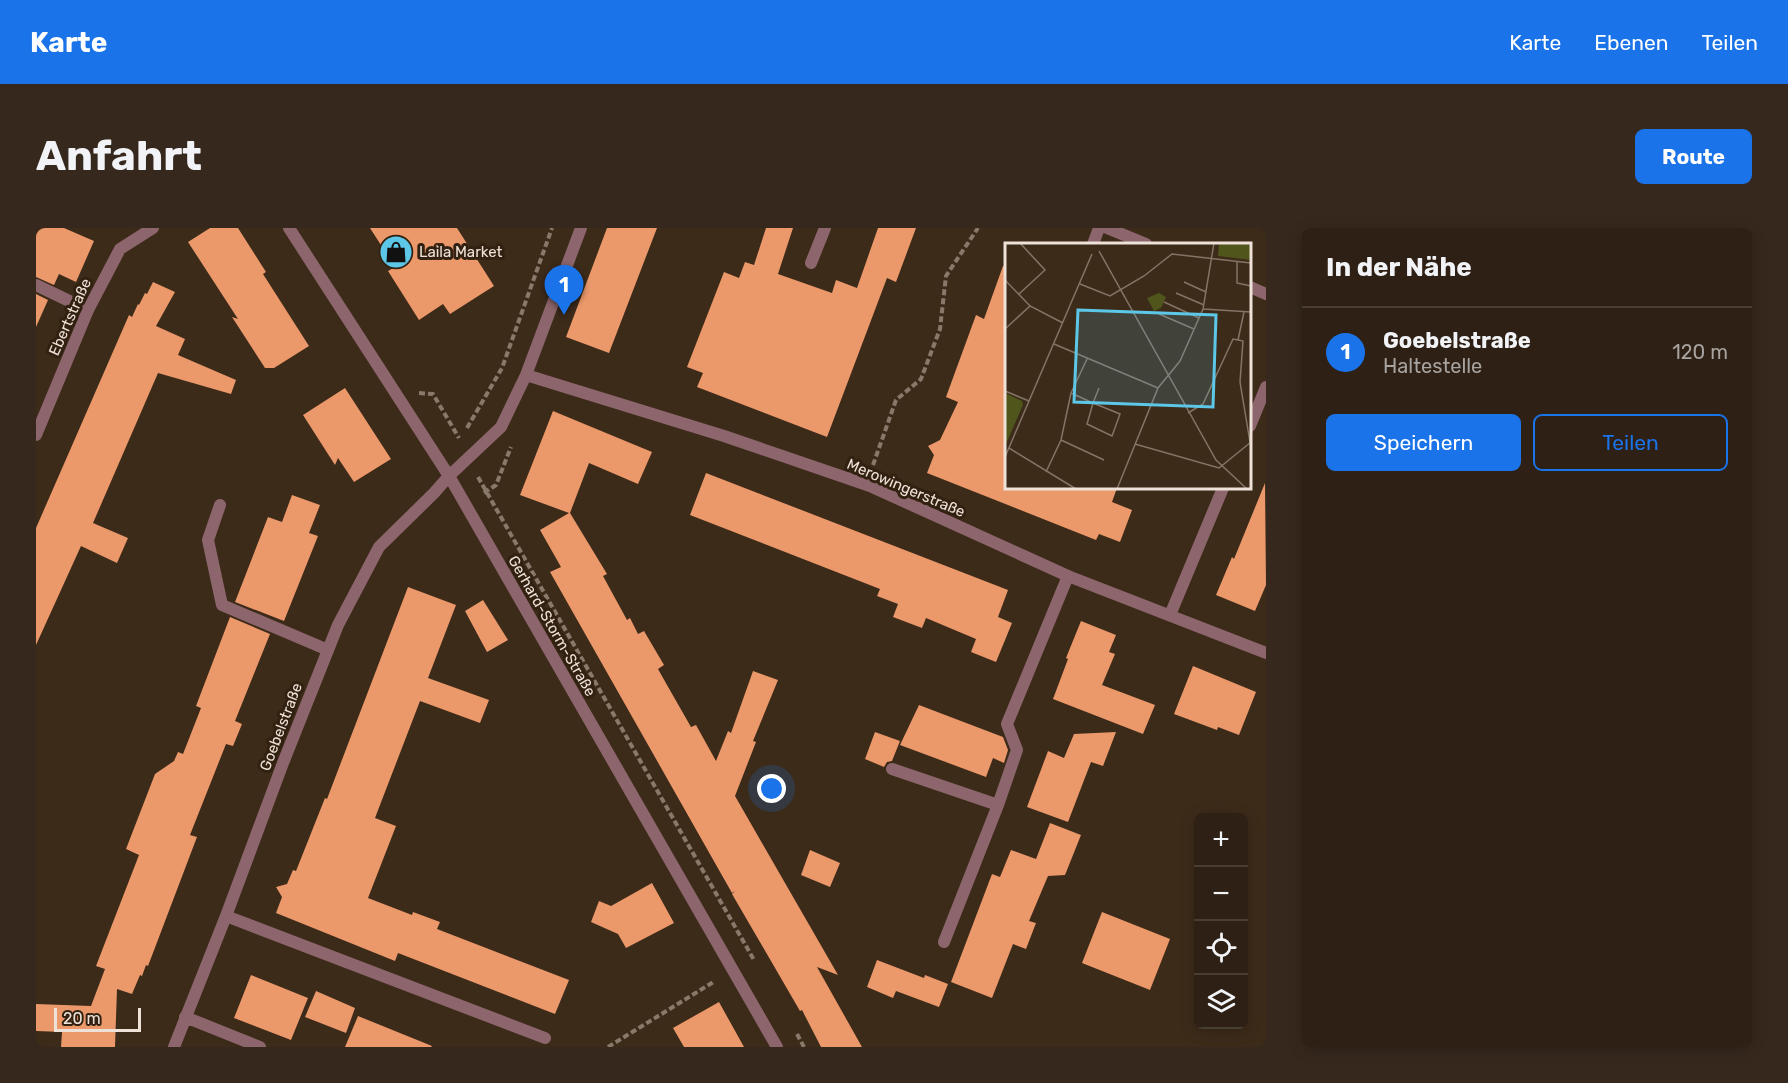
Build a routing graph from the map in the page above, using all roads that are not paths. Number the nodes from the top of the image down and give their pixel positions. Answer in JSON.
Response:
{"nodes":[{"id":1,"x":153,"y":228,"type":"edge"},
{"id":2,"x":289,"y":228,"type":"edge"},
{"id":3,"x":581,"y":228,"type":"edge"},
{"id":4,"x":825,"y":228,"type":"edge"},
{"id":5,"x":1099,"y":228,"type":"edge"},
{"id":6,"x":1107,"y":228,"type":"edge"},
{"id":7,"x":1093,"y":243,"type":"edge"},
{"id":8,"x":1144,"y":243,"type":"edge"},
{"id":9,"x":811,"y":263,"type":"dead end"},
{"id":10,"x":36,"y":285,"type":"edge"},
{"id":11,"x":1251,"y":287,"type":"edge"},
{"id":12,"x":1266,"y":294,"type":"edge"},
{"id":13,"x":88,"y":310,"type":"junction"},
{"id":14,"x":526,"y":375,"type":"junction"},
{"id":15,"x":1266,"y":387,"type":"edge"},
{"id":16,"x":1251,"y":424,"type":"edge"},
{"id":17,"x":36,"y":435,"type":"edge"},
{"id":18,"x":449,"y":476,"type":"junction"},
{"id":19,"x":1223,"y":489,"type":"edge"},
{"id":20,"x":220,"y":505,"type":"dead end"},
{"id":21,"x":1068,"y":576,"type":"junction"},
{"id":22,"x":1170,"y":615,"type":"junction"},
{"id":23,"x":328,"y":650,"type":"junction"},
{"id":24,"x":1266,"y":653,"type":"edge"},
{"id":25,"x":892,"y":769,"type":"dead end"},
{"id":26,"x":998,"y":805,"type":"junction"},
{"id":27,"x":226,"y":916,"type":"junction"},
{"id":28,"x":944,"y":942,"type":"dead end"},
{"id":29,"x":185,"y":1017,"type":"junction"},
{"id":30,"x":545,"y":1038,"type":"dead end"},
{"id":31,"x":174,"y":1047,"type":"edge"},
{"id":32,"x":260,"y":1047,"type":"edge"},
{"id":33,"x":777,"y":1047,"type":"edge"}],
"edges":[{"from":1,"to":13,"type":"street","name":"Ebertstraße"},
{"from":2,"to":18,"type":"street","name":"Gerhard-Storm-Straße"},
{"from":3,"to":14,"type":"street","name":"Goebelstraße"},
{"from":4,"to":9,"type":"street"},
{"from":5,"to":7,"type":"street"},
{"from":6,"to":8,"type":"street"},
{"from":10,"to":13,"type":"street"},
{"from":11,"to":12,"type":"street"},
{"from":13,"to":17,"type":"street","name":"Ebertstraße"},
{"from":14,"to":18,"type":"street","name":"Goebelstraße"},
{"from":14,"to":21,"type":"street","name":"Merowingerstraße"},
{"from":15,"to":16,"type":"street"},
{"from":18,"to":23,"type":"street","name":"Goebelstraße"},
{"from":18,"to":33,"type":"street","name":"Gerhard-Storm-Straße"},
{"from":19,"to":22,"type":"street"},
{"from":20,"to":23,"type":"street"},
{"from":21,"to":22,"type":"street","name":"Merowingerstraße"},
{"from":21,"to":26,"type":"street"},
{"from":22,"to":24,"type":"street","name":"Merowingerstraße"},
{"from":23,"to":27,"type":"street","name":"Goebelstraße"},
{"from":25,"to":26,"type":"street"},
{"from":26,"to":28,"type":"street"},
{"from":27,"to":29,"type":"street","name":"Goebelstraße"},
{"from":27,"to":30,"type":"street"},
{"from":29,"to":31,"type":"street","name":"Goebelstraße"},
{"from":29,"to":32,"type":"street"}]}
